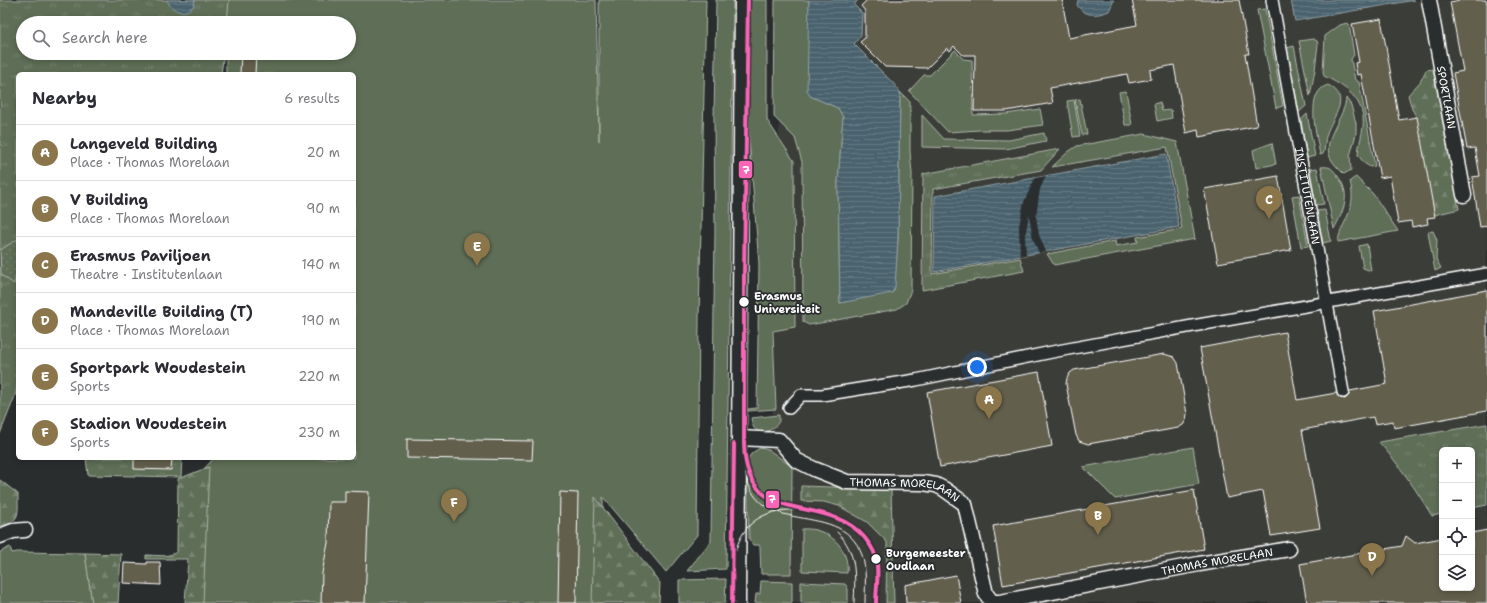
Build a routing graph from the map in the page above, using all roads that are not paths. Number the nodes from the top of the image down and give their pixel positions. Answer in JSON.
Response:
{"nodes":[{"id":1,"x":742,"y":0,"type":"edge"},
{"id":2,"x":1272,"y":0,"type":"edge"},
{"id":3,"x":1429,"y":0,"type":"edge"},
{"id":4,"x":1464,"y":195,"type":"dead end"},
{"id":5,"x":1487,"y":274,"type":"edge"},
{"id":6,"x":1327,"y":302,"type":"junction"},
{"id":7,"x":1343,"y":392,"type":"dead end"},
{"id":8,"x":789,"y":408,"type":"dead end"},
{"id":9,"x":739,"y":438,"type":"junction"},
{"id":10,"x":25,"y":530,"type":"dead end"},
{"id":11,"x":0,"y":536,"type":"edge"},
{"id":12,"x":1289,"y":549,"type":"dead end"},
{"id":13,"x":738,"y":603,"type":"edge"}],
"edges":[{"from":1,"to":9,"type":"street"},
{"from":2,"to":6,"type":"street","name":"INSTITUTENLAAN"},
{"from":3,"to":4,"type":"street","name":"SPORTLAAN"},
{"from":5,"to":6,"type":"street"},
{"from":6,"to":7,"type":"street","name":"INSTITUTENLAAN"},
{"from":6,"to":8,"type":"street"},
{"from":9,"to":12,"type":"street","name":"THOMAS MORELAAN"},
{"from":9,"to":13,"type":"street"},
{"from":10,"to":11,"type":"street"}]}
